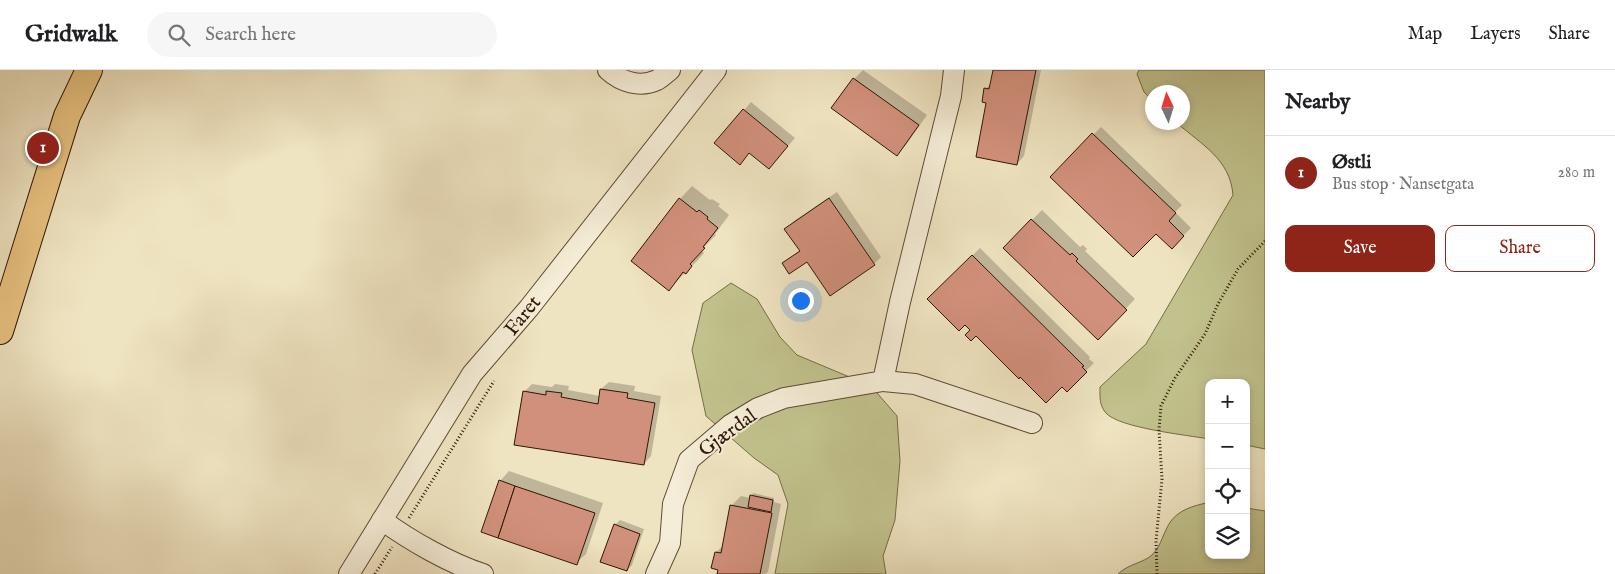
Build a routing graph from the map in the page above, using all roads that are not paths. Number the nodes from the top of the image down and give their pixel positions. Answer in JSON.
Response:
{"nodes":[{"id":1,"x":90,"y":70,"type":"edge"},
{"id":2,"x":608,"y":70,"type":"edge"},
{"id":3,"x":670,"y":70,"type":"edge"},
{"id":4,"x":716,"y":70,"type":"edge"},
{"id":5,"x":954,"y":70,"type":"edge"},
{"id":6,"x":0,"y":331,"type":"edge"},
{"id":7,"x":883,"y":381,"type":"junction"},
{"id":8,"x":1032,"y":423,"type":"dead end"},
{"id":9,"x":382,"y":520,"type":"junction"},
{"id":10,"x":348,"y":574,"type":"edge"},
{"id":11,"x":483,"y":574,"type":"edge"},
{"id":12,"x":656,"y":574,"type":"edge"}],
"edges":[{"from":1,"to":6,"type":"main road"},
{"from":2,"to":3,"type":"street"},
{"from":4,"to":9,"type":"street","name":"Faret"},
{"from":5,"to":7,"type":"street"},
{"from":7,"to":8,"type":"street","name":"Gjærdal"},
{"from":7,"to":12,"type":"street","name":"Gjærdal"},
{"from":9,"to":10,"type":"street","name":"Faret"},
{"from":9,"to":11,"type":"street"}]}
